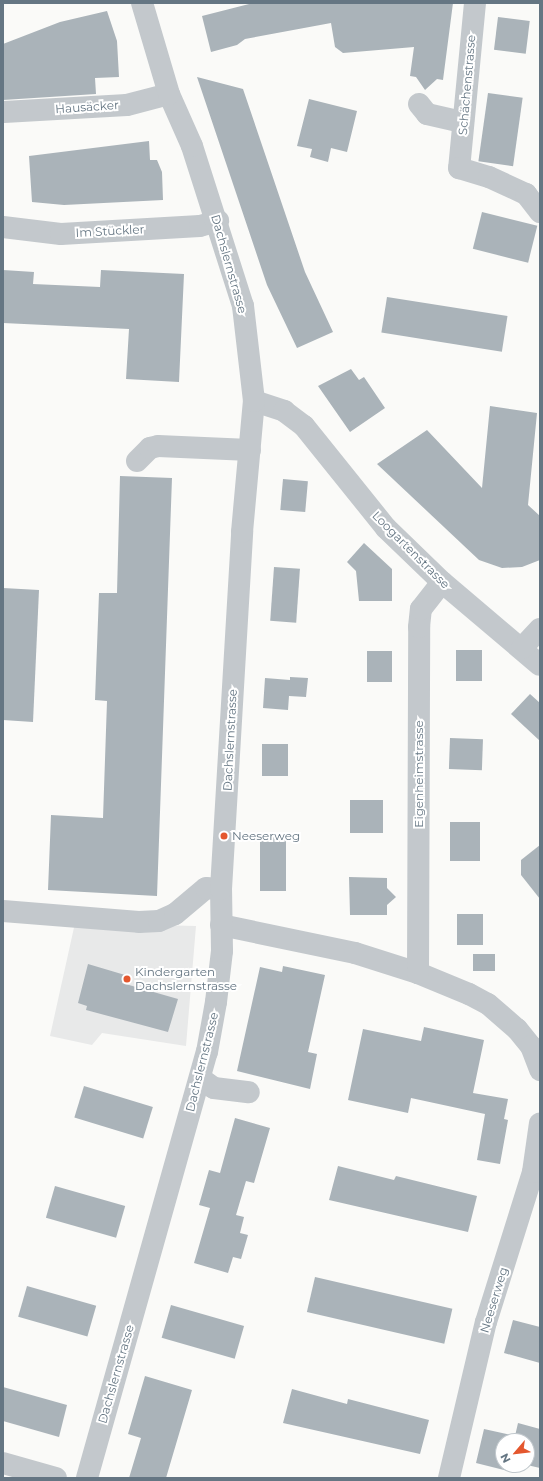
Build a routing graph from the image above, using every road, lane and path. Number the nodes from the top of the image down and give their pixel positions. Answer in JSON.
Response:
{"nodes":[{"id":1,"x":142,"y":3,"type":"edge"},
{"id":2,"x":475,"y":3,"type":"edge"},
{"id":3,"x":168,"y":94,"type":"junction"},
{"id":4,"x":419,"y":104,"type":"dead end"},
{"id":5,"x":4,"y":112,"type":"dead end"},
{"id":6,"x":463,"y":122,"type":"junction"},
{"id":7,"x":540,"y":212,"type":"edge"},
{"id":8,"x":218,"y":221,"type":"junction"},
{"id":9,"x":3,"y":228,"type":"edge"},
{"id":10,"x":254,"y":401,"type":"junction"},
{"id":11,"x":250,"y":450,"type":"junction"},
{"id":12,"x":138,"y":461,"type":"dead end"},
{"id":13,"x":442,"y":582,"type":"junction"},
{"id":14,"x":540,"y":629,"type":"edge"},
{"id":15,"x":522,"y":648,"type":"junction"},
{"id":16,"x":540,"y":665,"type":"edge"},
{"id":17,"x":222,"y":888,"type":"junction"},
{"id":18,"x":3,"y":911,"type":"edge"},
{"id":19,"x":222,"y":925,"type":"junction"},
{"id":20,"x":418,"y":973,"type":"junction"},
{"id":21,"x":540,"y":1070,"type":"edge"},
{"id":22,"x":200,"y":1078,"type":"junction"},
{"id":23,"x":249,"y":1092,"type":"dead end"},
{"id":24,"x":540,"y":1123,"type":"edge"},
{"id":25,"x":3,"y":1463,"type":"edge"},
{"id":26,"x":56,"y":1478,"type":"edge"},
{"id":27,"x":87,"y":1478,"type":"edge"},
{"id":28,"x":449,"y":1478,"type":"edge"}],
"edges":[{"from":1,"to":3,"type":"street","name":"Dachslernstrasse"},
{"from":2,"to":6,"type":"street","name":"Schächenstrasse"},
{"from":3,"to":5,"type":"street","name":"Hausäcker"},
{"from":3,"to":8,"type":"street","name":"Dachslernstrasse"},
{"from":4,"to":6,"type":"street"},
{"from":6,"to":7,"type":"street","name":"Schächenstrasse"},
{"from":8,"to":9,"type":"street","name":"Im Stückler"},
{"from":8,"to":10,"type":"street","name":"Dachslernstrasse"},
{"from":10,"to":11,"type":"street","name":"Dachslernstrasse"},
{"from":10,"to":13,"type":"street","name":"Loogartenstrasse"},
{"from":11,"to":12,"type":"street"},
{"from":11,"to":17,"type":"street","name":"Dachslernstrasse"},
{"from":13,"to":15,"type":"street","name":"Loogartenstrasse"},
{"from":13,"to":20,"type":"street","name":"Eigenheimstrasse"},
{"from":14,"to":15,"type":"street"},
{"from":15,"to":16,"type":"street","name":"Loogartenstrasse"},
{"from":17,"to":18,"type":"street"},
{"from":17,"to":19,"type":"street","name":"Dachslernstrasse"},
{"from":19,"to":20,"type":"street"},
{"from":19,"to":22,"type":"street","name":"Dachslernstrasse"},
{"from":20,"to":21,"type":"street"},
{"from":22,"to":23,"type":"street"},
{"from":22,"to":27,"type":"street","name":"Dachslernstrasse"},
{"from":24,"to":28,"type":"street","name":"Neeserweg"},
{"from":25,"to":26,"type":"street"}]}
